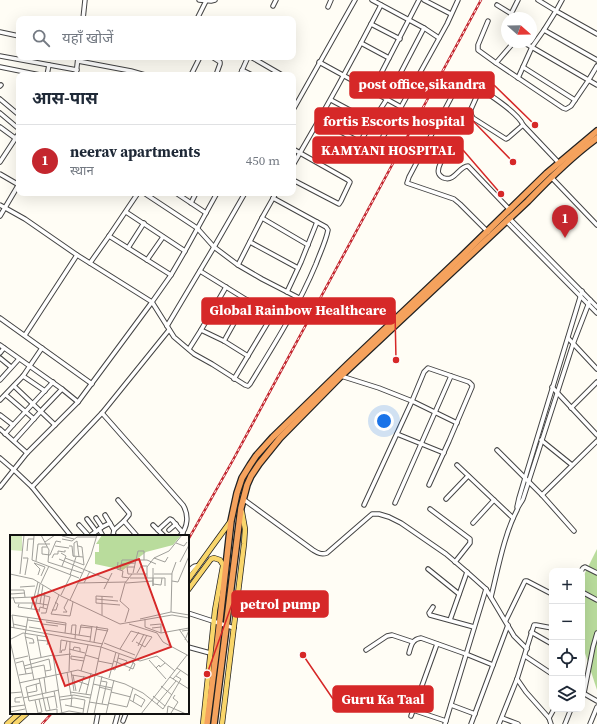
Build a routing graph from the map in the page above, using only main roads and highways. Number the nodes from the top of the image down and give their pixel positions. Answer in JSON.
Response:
{"nodes":[{"id":1,"x":597,"y":131,"type":"edge"},
{"id":2,"x":597,"y":138,"type":"edge"},
{"id":3,"x":241,"y":508,"type":"junction"},
{"id":4,"x":231,"y":521,"type":"junction"},
{"id":5,"x":225,"y":568,"type":"junction"},
{"id":6,"x":189,"y":579,"type":"edge"},
{"id":7,"x":189,"y":589,"type":"edge"},
{"id":8,"x":217,"y":623,"type":"junction"},
{"id":9,"x":18,"y":714,"type":"edge"},
{"id":10,"x":26,"y":714,"type":"edge"},
{"id":11,"x":7,"y":724,"type":"edge"},
{"id":12,"x":15,"y":724,"type":"edge"},
{"id":13,"x":203,"y":724,"type":"edge"},
{"id":14,"x":207,"y":724,"type":"edge"},
{"id":15,"x":214,"y":724,"type":"edge"},
{"id":16,"x":222,"y":724,"type":"edge"}],
"edges":[{"from":1,"to":4,"type":"highway"},
{"from":2,"to":3,"type":"highway"},
{"from":3,"to":15,"type":"highway"},
{"from":3,"to":16,"type":"main road"},
{"from":4,"to":5,"type":"highway"},
{"from":4,"to":6,"type":"main road"},
{"from":5,"to":7,"type":"main road"},
{"from":5,"to":8,"type":"highway"},
{"from":8,"to":13,"type":"main road"},
{"from":8,"to":14,"type":"highway"},
{"from":9,"to":11,"type":"main road"},
{"from":10,"to":12,"type":"main road"}]}
